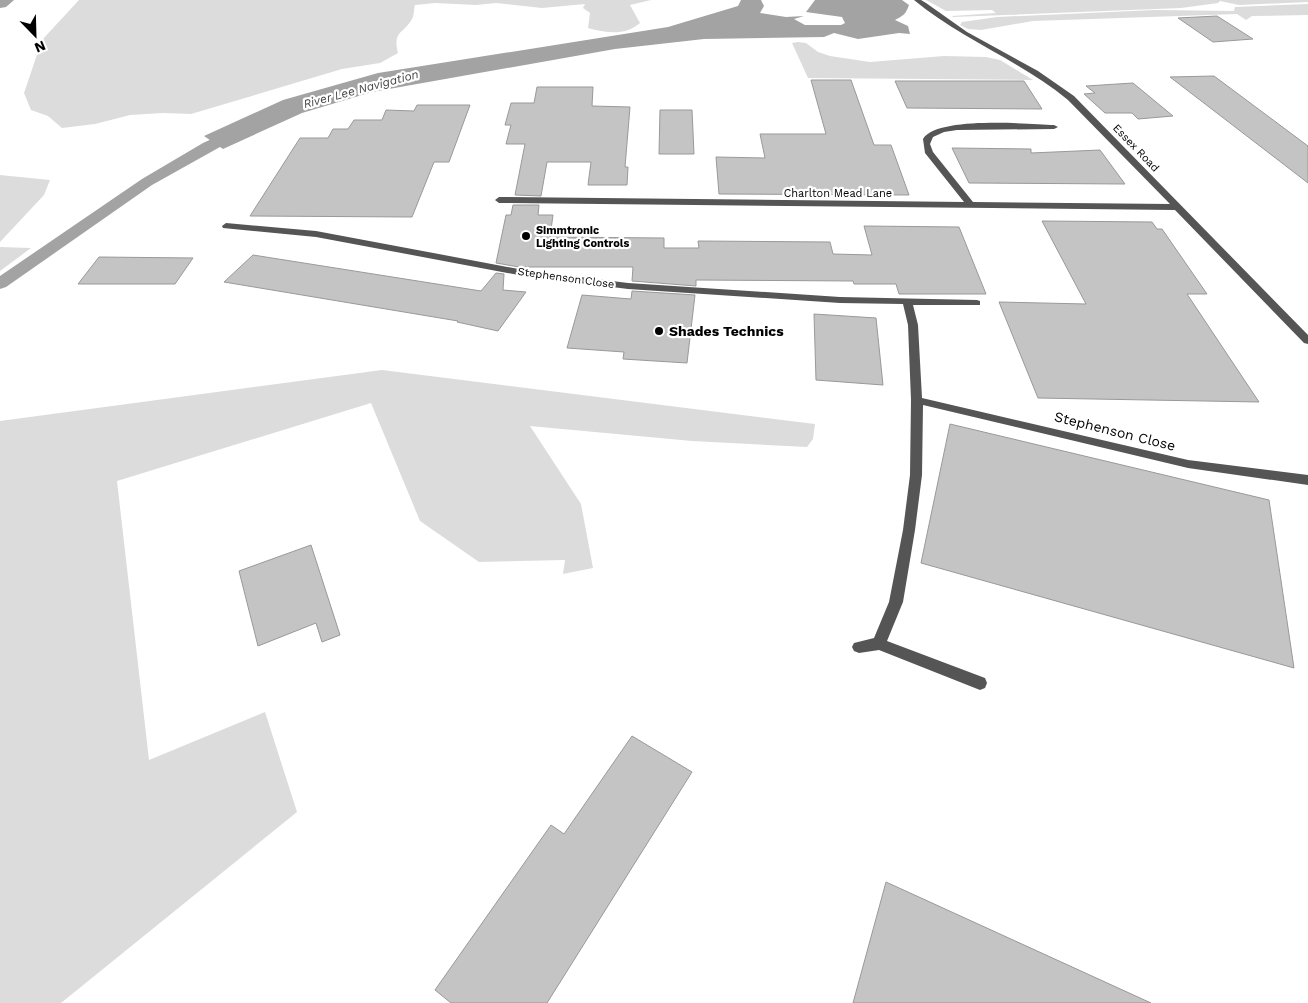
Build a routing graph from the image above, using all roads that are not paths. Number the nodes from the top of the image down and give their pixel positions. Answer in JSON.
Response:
{"nodes":[{"id":1,"x":920,"y":1,"type":"edge"},
{"id":2,"x":1054,"y":127,"type":"dead end"},
{"id":3,"x":499,"y":200,"type":"dead end"},
{"id":4,"x":971,"y":205,"type":"junction"},
{"id":5,"x":1177,"y":207,"type":"junction"},
{"id":6,"x":226,"y":226,"type":"dead end"},
{"id":7,"x":908,"y":303,"type":"junction"},
{"id":8,"x":976,"y":303,"type":"dead end"},
{"id":9,"x":1308,"y":340,"type":"edge"},
{"id":10,"x":917,"y":400,"type":"junction"},
{"id":11,"x":1308,"y":480,"type":"edge"},
{"id":12,"x":879,"y":644,"type":"junction"},
{"id":13,"x":859,"y":647,"type":"dead end"},
{"id":14,"x":980,"y":683,"type":"dead end"}],
"edges":[{"from":1,"to":5,"type":"street","name":"Essex Road"},
{"from":2,"to":4,"type":"street"},
{"from":3,"to":4,"type":"street","name":"Charlton Mead Lane"},
{"from":4,"to":5,"type":"street","name":"Charlton Mead Lane"},
{"from":5,"to":9,"type":"street","name":"Essex Road"},
{"from":6,"to":7,"type":"street","name":"Stephenson Close"},
{"from":7,"to":8,"type":"street","name":"Stephenson Close"},
{"from":7,"to":10,"type":"street"},
{"from":10,"to":11,"type":"street","name":"Stephenson Close"},
{"from":10,"to":12,"type":"street"},
{"from":12,"to":13,"type":"street"},
{"from":12,"to":14,"type":"street"}]}
